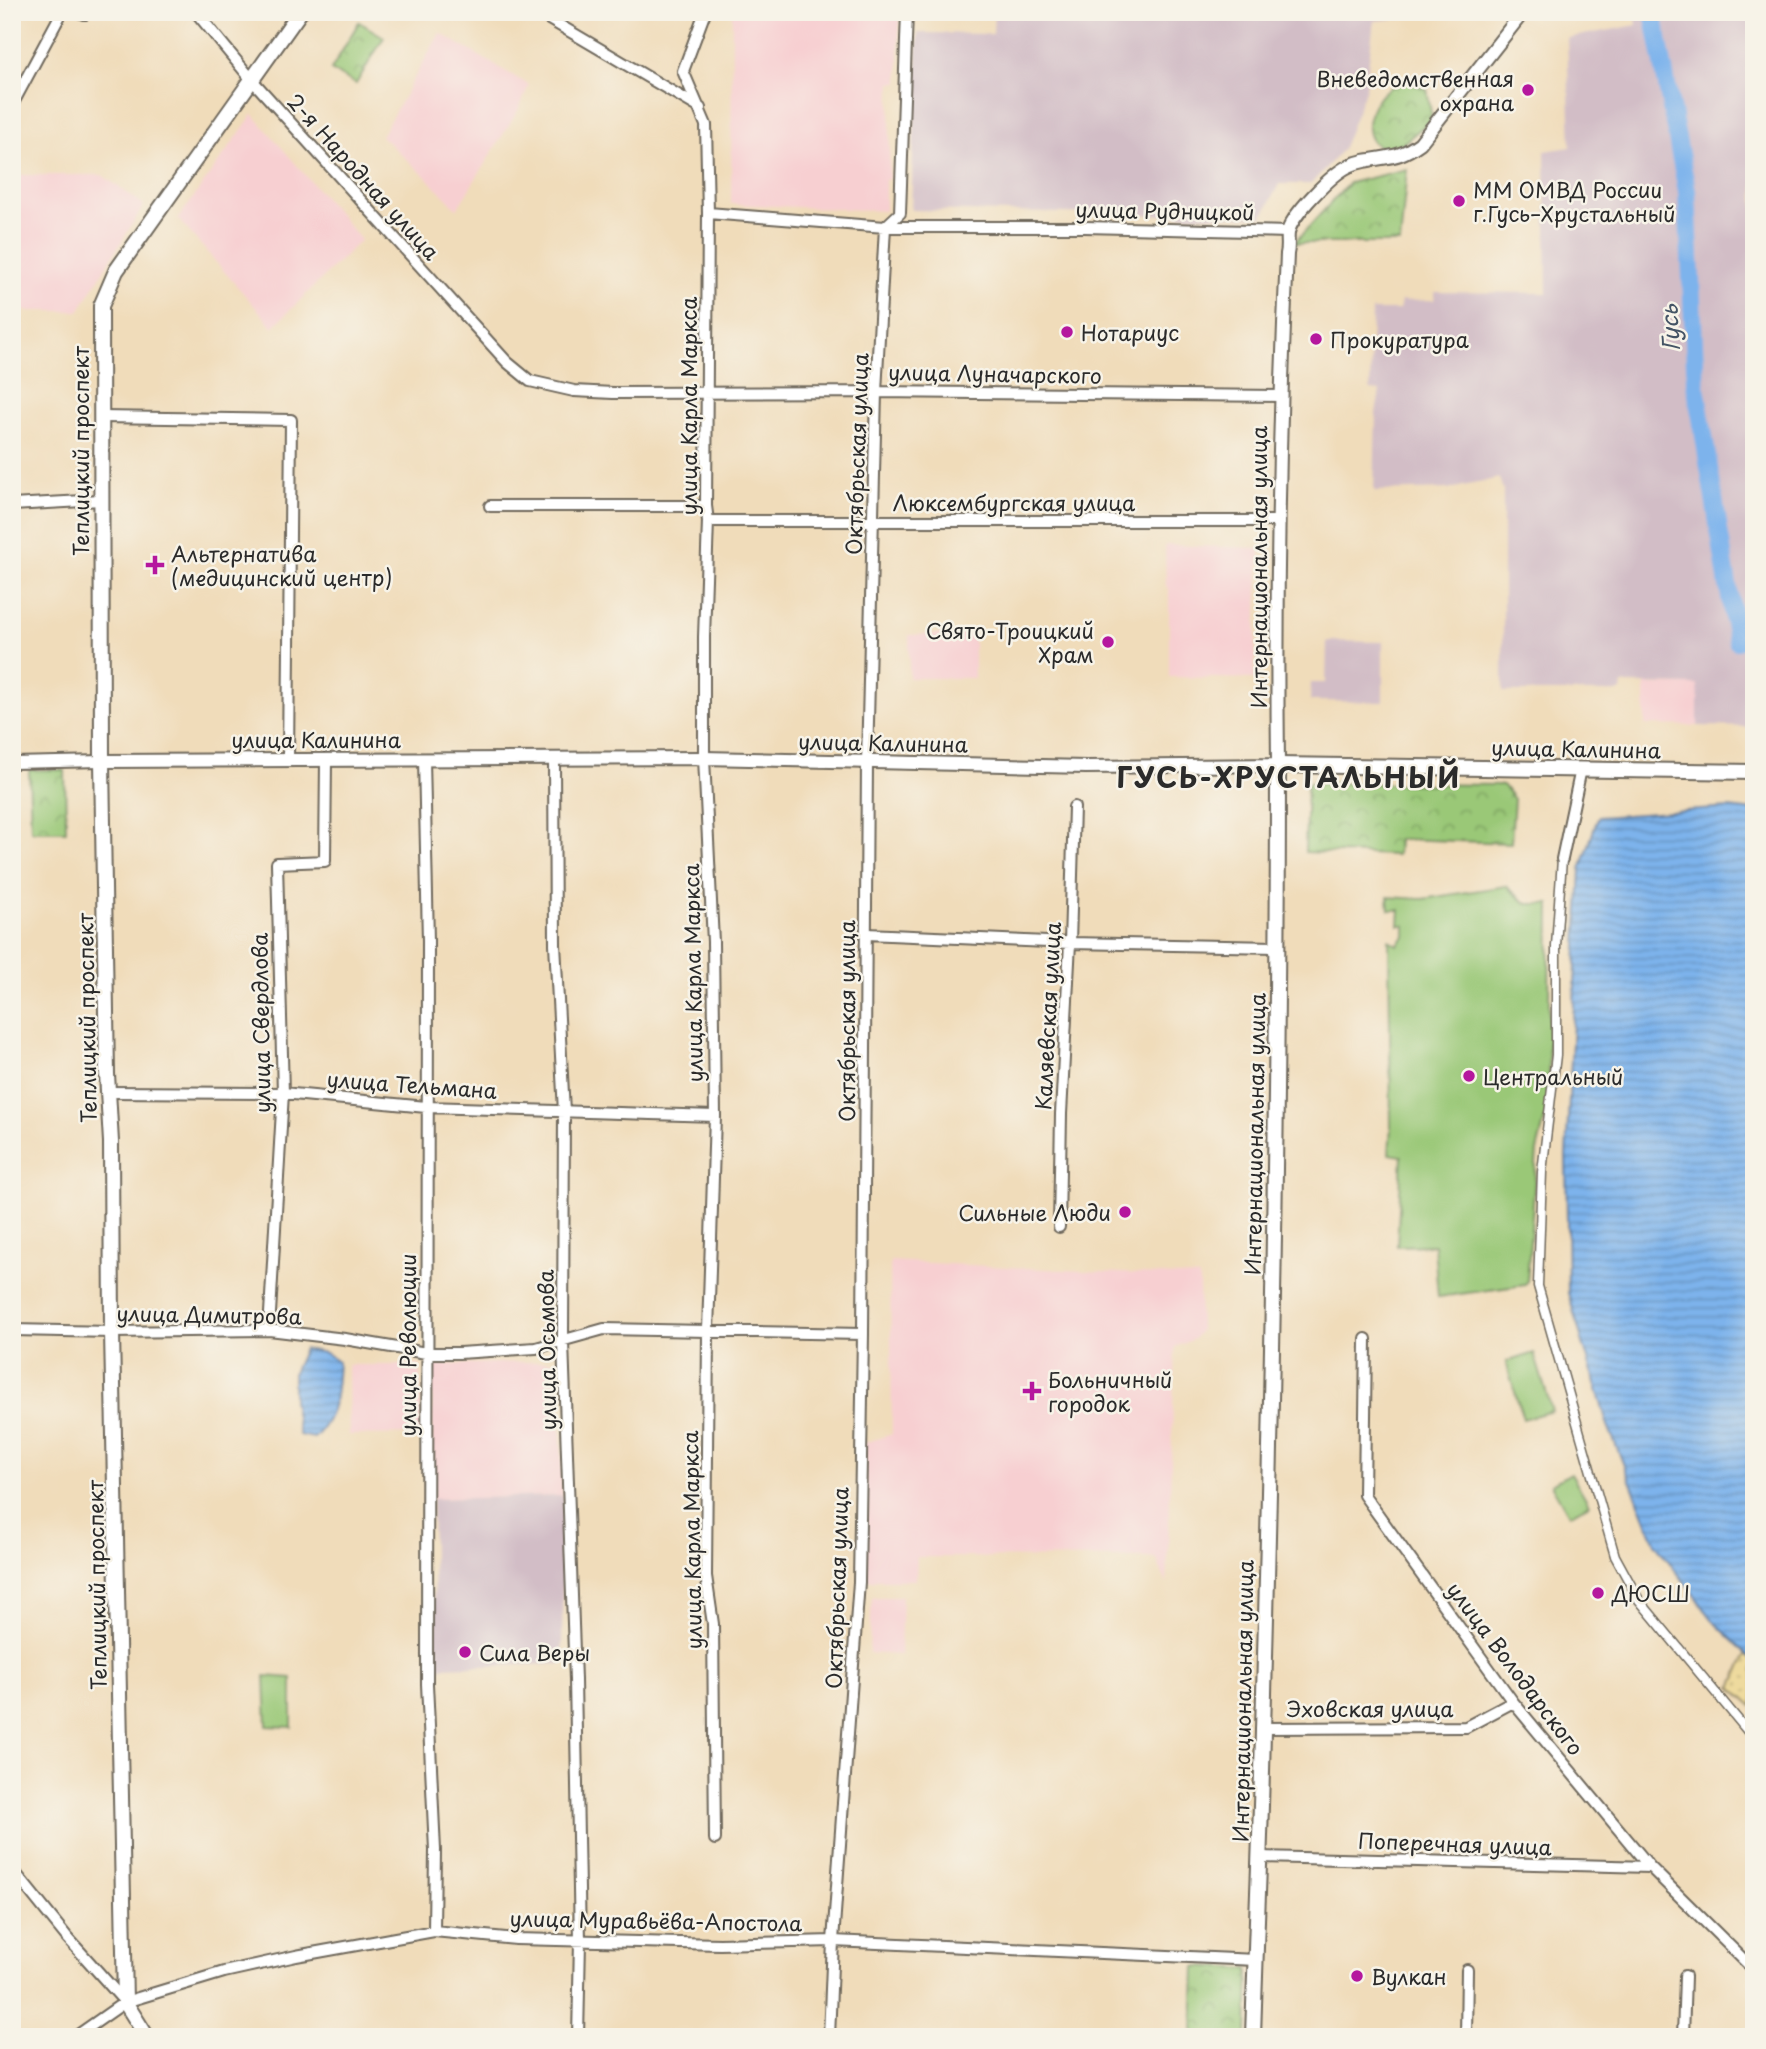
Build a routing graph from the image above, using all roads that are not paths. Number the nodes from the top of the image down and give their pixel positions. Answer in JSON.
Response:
{"nodes":[{"id":1,"x":62,"y":12,"type":"edge"},
{"id":2,"x":79,"y":12,"type":"edge"},
{"id":3,"x":86,"y":12,"type":"edge"},
{"id":4,"x":196,"y":12,"type":"edge"},
{"id":5,"x":300,"y":12,"type":"edge"},
{"id":6,"x":537,"y":12,"type":"edge"},
{"id":7,"x":705,"y":12,"type":"edge"},
{"id":8,"x":907,"y":12,"type":"edge"},
{"id":9,"x":1523,"y":12,"type":"edge"},
{"id":10,"x":252,"y":80,"type":"junction"},
{"id":11,"x":12,"y":106,"type":"edge"},
{"id":12,"x":700,"y":108,"type":"junction"},
{"id":13,"x":708,"y":213,"type":"junction"},
{"id":14,"x":885,"y":227,"type":"junction"},
{"id":15,"x":1287,"y":232,"type":"junction"},
{"id":16,"x":507,"y":362,"type":"joint"},
{"id":17,"x":876,"y":391,"type":"junction"},
{"id":18,"x":706,"y":393,"type":"junction"},
{"id":19,"x":1280,"y":396,"type":"junction"},
{"id":20,"x":101,"y":417,"type":"junction"},
{"id":21,"x":101,"y":500,"type":"junction"},
{"id":22,"x":12,"y":505,"type":"edge"},
{"id":23,"x":490,"y":506,"type":"dead end"},
{"id":24,"x":705,"y":506,"type":"junction"},
{"id":25,"x":873,"y":521,"type":"junction"},
{"id":26,"x":1277,"y":521,"type":"junction"},
{"id":27,"x":708,"y":522,"type":"junction"},
{"id":28,"x":704,"y":758,"type":"junction"},
{"id":29,"x":424,"y":759,"type":"junction"},
{"id":30,"x":554,"y":759,"type":"junction"},
{"id":31,"x":288,"y":760,"type":"junction"},
{"id":32,"x":326,"y":760,"type":"junction"},
{"id":33,"x":102,"y":761,"type":"junction"},
{"id":34,"x":12,"y":763,"type":"edge"},
{"id":35,"x":867,"y":763,"type":"junction"},
{"id":36,"x":1278,"y":765,"type":"junction"},
{"id":37,"x":1581,"y":769,"type":"junction"},
{"id":38,"x":1754,"y":772,"type":"edge"},
{"id":39,"x":1074,"y":807,"type":"dead end"},
{"id":40,"x":1562,"y":859,"type":"joint"},
{"id":41,"x":866,"y":934,"type":"junction"},
{"id":42,"x":1070,"y":943,"type":"junction"},
{"id":43,"x":1276,"y":947,"type":"junction"},
{"id":44,"x":107,"y":1092,"type":"junction"},
{"id":45,"x":283,"y":1093,"type":"junction"},
{"id":46,"x":426,"y":1107,"type":"junction"},
{"id":47,"x":564,"y":1112,"type":"junction"},
{"id":48,"x":715,"y":1116,"type":"junction"},
{"id":49,"x":1059,"y":1227,"type":"dead end"},
{"id":50,"x":12,"y":1330,"type":"edge"},
{"id":51,"x":269,"y":1330,"type":"junction"},
{"id":52,"x":708,"y":1331,"type":"junction"},
{"id":53,"x":112,"y":1332,"type":"junction"},
{"id":54,"x":863,"y":1334,"type":"junction"},
{"id":55,"x":1366,"y":1339,"type":"dead end"},
{"id":56,"x":563,"y":1342,"type":"junction"},
{"id":57,"x":426,"y":1353,"type":"junction"},
{"id":58,"x":1513,"y":1702,"type":"junction"},
{"id":59,"x":1263,"y":1728,"type":"junction"},
{"id":60,"x":1754,"y":1739,"type":"edge"},
{"id":61,"x":715,"y":1839,"type":"dead end"},
{"id":62,"x":1259,"y":1857,"type":"junction"},
{"id":63,"x":1650,"y":1867,"type":"junction"},
{"id":64,"x":12,"y":1870,"type":"edge"},
{"id":65,"x":434,"y":1930,"type":"junction"},
{"id":66,"x":580,"y":1941,"type":"junction"},
{"id":67,"x":833,"y":1941,"type":"junction"},
{"id":68,"x":1256,"y":1960,"type":"junction"},
{"id":69,"x":1754,"y":1969,"type":"edge"},
{"id":70,"x":1467,"y":1970,"type":"dead end"},
{"id":71,"x":1685,"y":1976,"type":"dead end"},
{"id":72,"x":125,"y":2001,"type":"junction"},
{"id":73,"x":75,"y":2037,"type":"edge"},
{"id":74,"x":147,"y":2037,"type":"edge"},
{"id":75,"x":578,"y":2037,"type":"edge"},
{"id":76,"x":830,"y":2037,"type":"edge"},
{"id":77,"x":1253,"y":2037,"type":"edge"},
{"id":78,"x":1466,"y":2037,"type":"edge"},
{"id":79,"x":1683,"y":2037,"type":"edge"}],
"edges":[{"from":1,"to":11,"type":"street"},
{"from":2,"to":3,"type":"street"},
{"from":4,"to":10,"type":"street","name":"2-я Народная улица"},
{"from":5,"to":10,"type":"main road","name":"Теплицкий проспект"},
{"from":6,"to":12,"type":"street"},
{"from":7,"to":12,"type":"street","name":"улица Карла Маркса"},
{"from":8,"to":14,"type":"street","name":"Октябрьская улица"},
{"from":9,"to":15,"type":"street"},
{"from":10,"to":16,"type":"street","name":"2-я Народная улица"},
{"from":10,"to":20,"type":"main road","name":"Теплицкий проспект"},
{"from":12,"to":13,"type":"street","name":"улица Карла Маркса"},
{"from":13,"to":14,"type":"street","name":"улица Рудницкой"},
{"from":13,"to":18,"type":"street","name":"улица Карла Маркса"},
{"from":14,"to":15,"type":"street","name":"улица Рудницкой"},
{"from":14,"to":17,"type":"street","name":"Октябрьская улица"},
{"from":15,"to":19,"type":"street","name":"Интернациональная улица"},
{"from":16,"to":18,"type":"street","name":"улица Луначарского"},
{"from":17,"to":18,"type":"street","name":"улица Луначарского"},
{"from":17,"to":19,"type":"street","name":"улица Луначарского"},
{"from":17,"to":25,"type":"street","name":"Октябрьская улица"},
{"from":18,"to":24,"type":"street","name":"улица Карла Маркса"},
{"from":19,"to":26,"type":"street","name":"Интернациональная улица"},
{"from":20,"to":21,"type":"main road","name":"Теплицкий проспект"},
{"from":20,"to":31,"type":"street"},
{"from":21,"to":22,"type":"street"},
{"from":21,"to":33,"type":"main road","name":"Теплицкий проспект"},
{"from":23,"to":24,"type":"street"},
{"from":24,"to":27,"type":"street","name":"улица Карла Маркса"},
{"from":25,"to":26,"type":"street","name":"Люксембургская улица"},
{"from":25,"to":27,"type":"street","name":"Люксембургская улица"},
{"from":25,"to":35,"type":"street","name":"Октябрьская улица"},
{"from":26,"to":36,"type":"street","name":"Интернациональная улица"},
{"from":27,"to":28,"type":"street","name":"улица Карла Маркса"},
{"from":28,"to":30,"type":"street","name":"улица Калинина"},
{"from":28,"to":35,"type":"street","name":"улица Калинина"},
{"from":28,"to":48,"type":"street","name":"улица Карла Маркса"},
{"from":29,"to":30,"type":"street","name":"улица Калинина"},
{"from":29,"to":32,"type":"street","name":"улица Калинина"},
{"from":29,"to":46,"type":"street","name":"улица Революции"},
{"from":30,"to":47,"type":"street","name":"улица Осьмова"},
{"from":31,"to":32,"type":"street","name":"улица Калинина"},
{"from":31,"to":33,"type":"street","name":"улица Калинина"},
{"from":32,"to":45,"type":"street","name":"улица Свердлова"},
{"from":33,"to":34,"type":"street","name":"улица Калинина"},
{"from":33,"to":44,"type":"main road","name":"Теплицкий проспект"},
{"from":35,"to":36,"type":"street","name":"улица Калинина"},
{"from":35,"to":41,"type":"street","name":"Октябрьская улица"},
{"from":36,"to":37,"type":"main road","name":"улица Калинина"},
{"from":36,"to":43,"type":"main road","name":"Интернациональная улица"},
{"from":37,"to":38,"type":"main road","name":"улица Калинина"},
{"from":37,"to":40,"type":"street"},
{"from":39,"to":42,"type":"street","name":"Каляевская улица"},
{"from":40,"to":60,"type":"street"},
{"from":41,"to":42,"type":"street"},
{"from":41,"to":54,"type":"street","name":"Октябрьская улица"},
{"from":42,"to":43,"type":"street"},
{"from":42,"to":49,"type":"street","name":"Каляевская улица"},
{"from":43,"to":59,"type":"main road","name":"Интернациональная улица"},
{"from":44,"to":45,"type":"street","name":"улица Тельмана"},
{"from":44,"to":53,"type":"main road","name":"Теплицкий проспект"},
{"from":45,"to":46,"type":"street","name":"улица Тельмана"},
{"from":45,"to":51,"type":"street","name":"улица Свердлова"},
{"from":46,"to":47,"type":"street","name":"улица Тельмана"},
{"from":46,"to":57,"type":"street","name":"улица Революции"},
{"from":47,"to":48,"type":"street","name":"улица Тельмана"},
{"from":47,"to":56,"type":"street","name":"улица Осьмова"},
{"from":48,"to":52,"type":"street","name":"улица Карла Маркса"},
{"from":50,"to":53,"type":"street","name":"улица Димитрова"},
{"from":51,"to":53,"type":"street","name":"улица Димитрова"},
{"from":51,"to":57,"type":"street","name":"улица Димитрова"},
{"from":52,"to":54,"type":"street","name":"улица Димитрова"},
{"from":52,"to":56,"type":"street","name":"улица Димитрова"},
{"from":52,"to":61,"type":"street","name":"улица Карла Маркса"},
{"from":53,"to":72,"type":"main road","name":"Теплицкий проспект"},
{"from":54,"to":67,"type":"street","name":"Октябрьская улица"},
{"from":55,"to":58,"type":"street","name":"улица Володарского"},
{"from":56,"to":57,"type":"street","name":"улица Димитрова"},
{"from":56,"to":66,"type":"street","name":"улица Осьмова"},
{"from":57,"to":65,"type":"street","name":"улица Революции"},
{"from":58,"to":59,"type":"street","name":"Эховская улица"},
{"from":58,"to":63,"type":"street","name":"улица Володарского"},
{"from":59,"to":62,"type":"main road","name":"Интернациональная улица"},
{"from":62,"to":63,"type":"street","name":"Поперечная улица"},
{"from":62,"to":68,"type":"main road","name":"Интернациональная улица"},
{"from":63,"to":69,"type":"street","name":"улица Володарского"},
{"from":64,"to":72,"type":"street"},
{"from":65,"to":66,"type":"street","name":"улица Муравьёва-Апостола"},
{"from":65,"to":72,"type":"street","name":"улица Муравьёва-Апостола"},
{"from":66,"to":67,"type":"street","name":"улица Муравьёва-Апостола"},
{"from":66,"to":75,"type":"street","name":"улица Осьмова"},
{"from":67,"to":68,"type":"street","name":"улица Муравьёва-Апостола"},
{"from":67,"to":76,"type":"street","name":"Октябрьская улица"},
{"from":68,"to":77,"type":"main road","name":"Интернациональная улица"},
{"from":70,"to":78,"type":"street"},
{"from":71,"to":79,"type":"street"},
{"from":72,"to":73,"type":"street","name":"улица Муравьёва-Апостола"},
{"from":72,"to":74,"type":"main road"}]}
